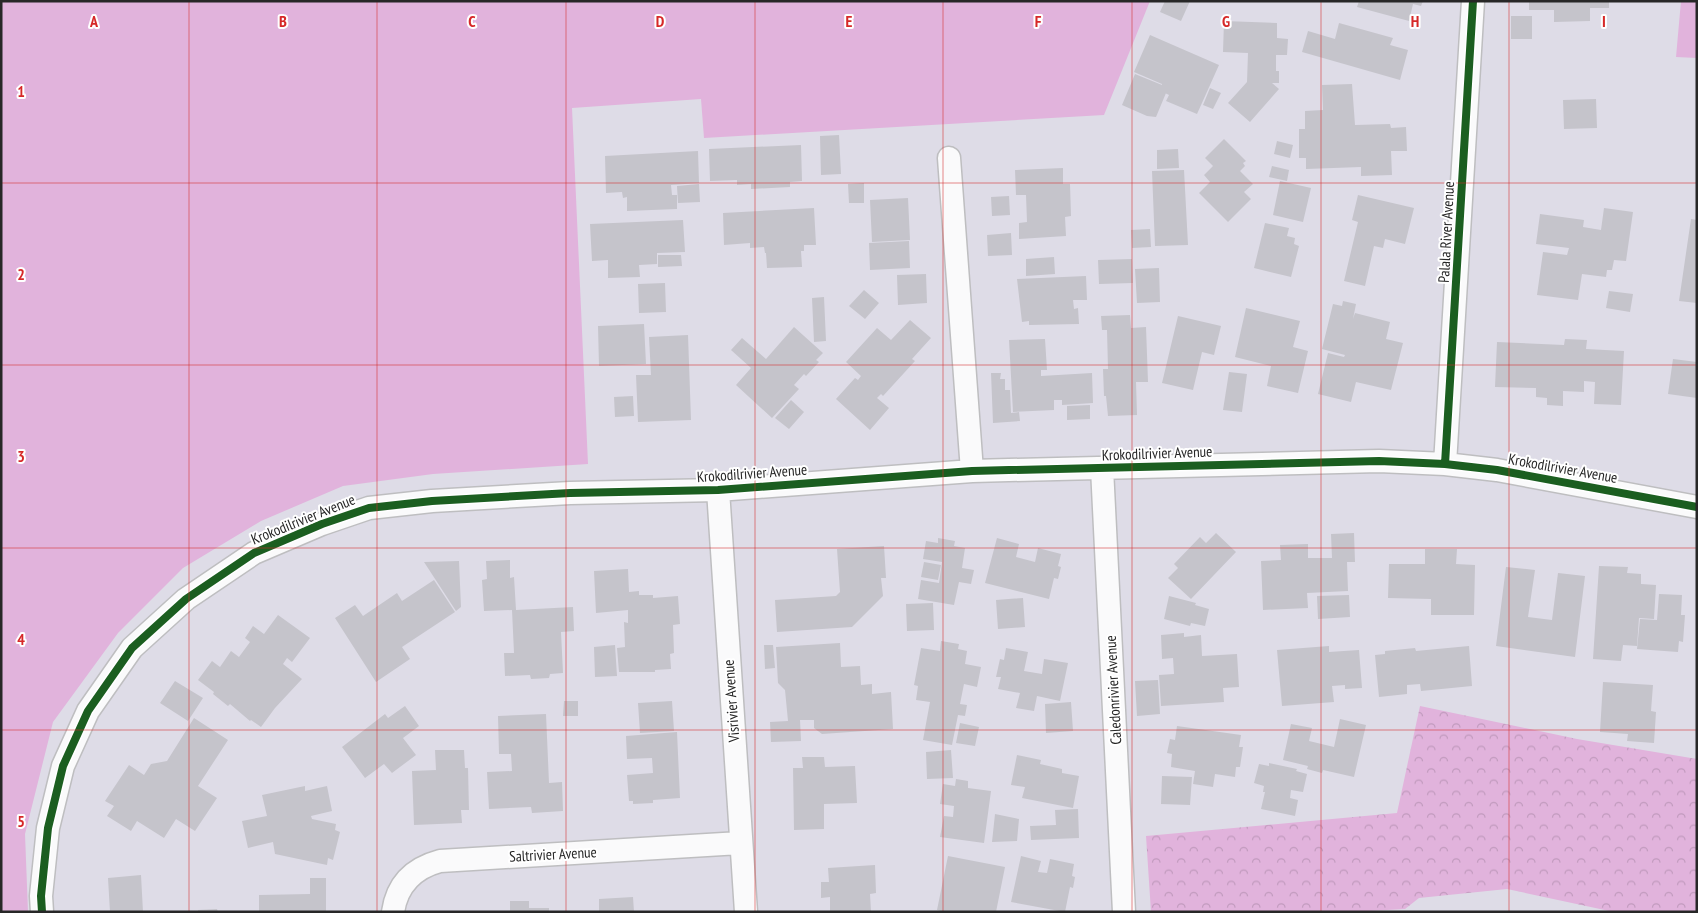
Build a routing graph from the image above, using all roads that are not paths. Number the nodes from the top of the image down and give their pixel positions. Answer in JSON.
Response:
{"nodes":[{"id":1,"x":1473,"y":1,"type":"edge"},
{"id":2,"x":949,"y":158,"type":"dead end"},
{"id":3,"x":1445,"y":464,"type":"junction"},
{"id":4,"x":1102,"y":468,"type":"junction"},
{"id":5,"x":972,"y":471,"type":"junction"},
{"id":6,"x":718,"y":490,"type":"junction"},
{"id":7,"x":1697,"y":507,"type":"edge"},
{"id":8,"x":740,"y":843,"type":"junction"},
{"id":9,"x":42,"y":912,"type":"edge"},
{"id":10,"x":394,"y":912,"type":"edge"},
{"id":11,"x":746,"y":912,"type":"edge"},
{"id":12,"x":1124,"y":912,"type":"edge"}],
"edges":[{"from":1,"to":3,"type":"street","name":"Palala River Avenue"},
{"from":2,"to":5,"type":"street"},
{"from":3,"to":4,"type":"street","name":"Krokodilrivier Avenue"},
{"from":3,"to":7,"type":"street","name":"Krokodilrivier Avenue"},
{"from":4,"to":5,"type":"street","name":"Krokodilrivier Avenue"},
{"from":4,"to":12,"type":"street","name":"Caledonrivier Avenue"},
{"from":5,"to":6,"type":"street","name":"Krokodilrivier Avenue"},
{"from":6,"to":8,"type":"street","name":"Visrivier Avenue"},
{"from":6,"to":9,"type":"street","name":"Krokodilrivier Avenue"},
{"from":8,"to":10,"type":"street","name":"Saltrivier Avenue"},
{"from":8,"to":11,"type":"street","name":"Visrivier Avenue"}]}
